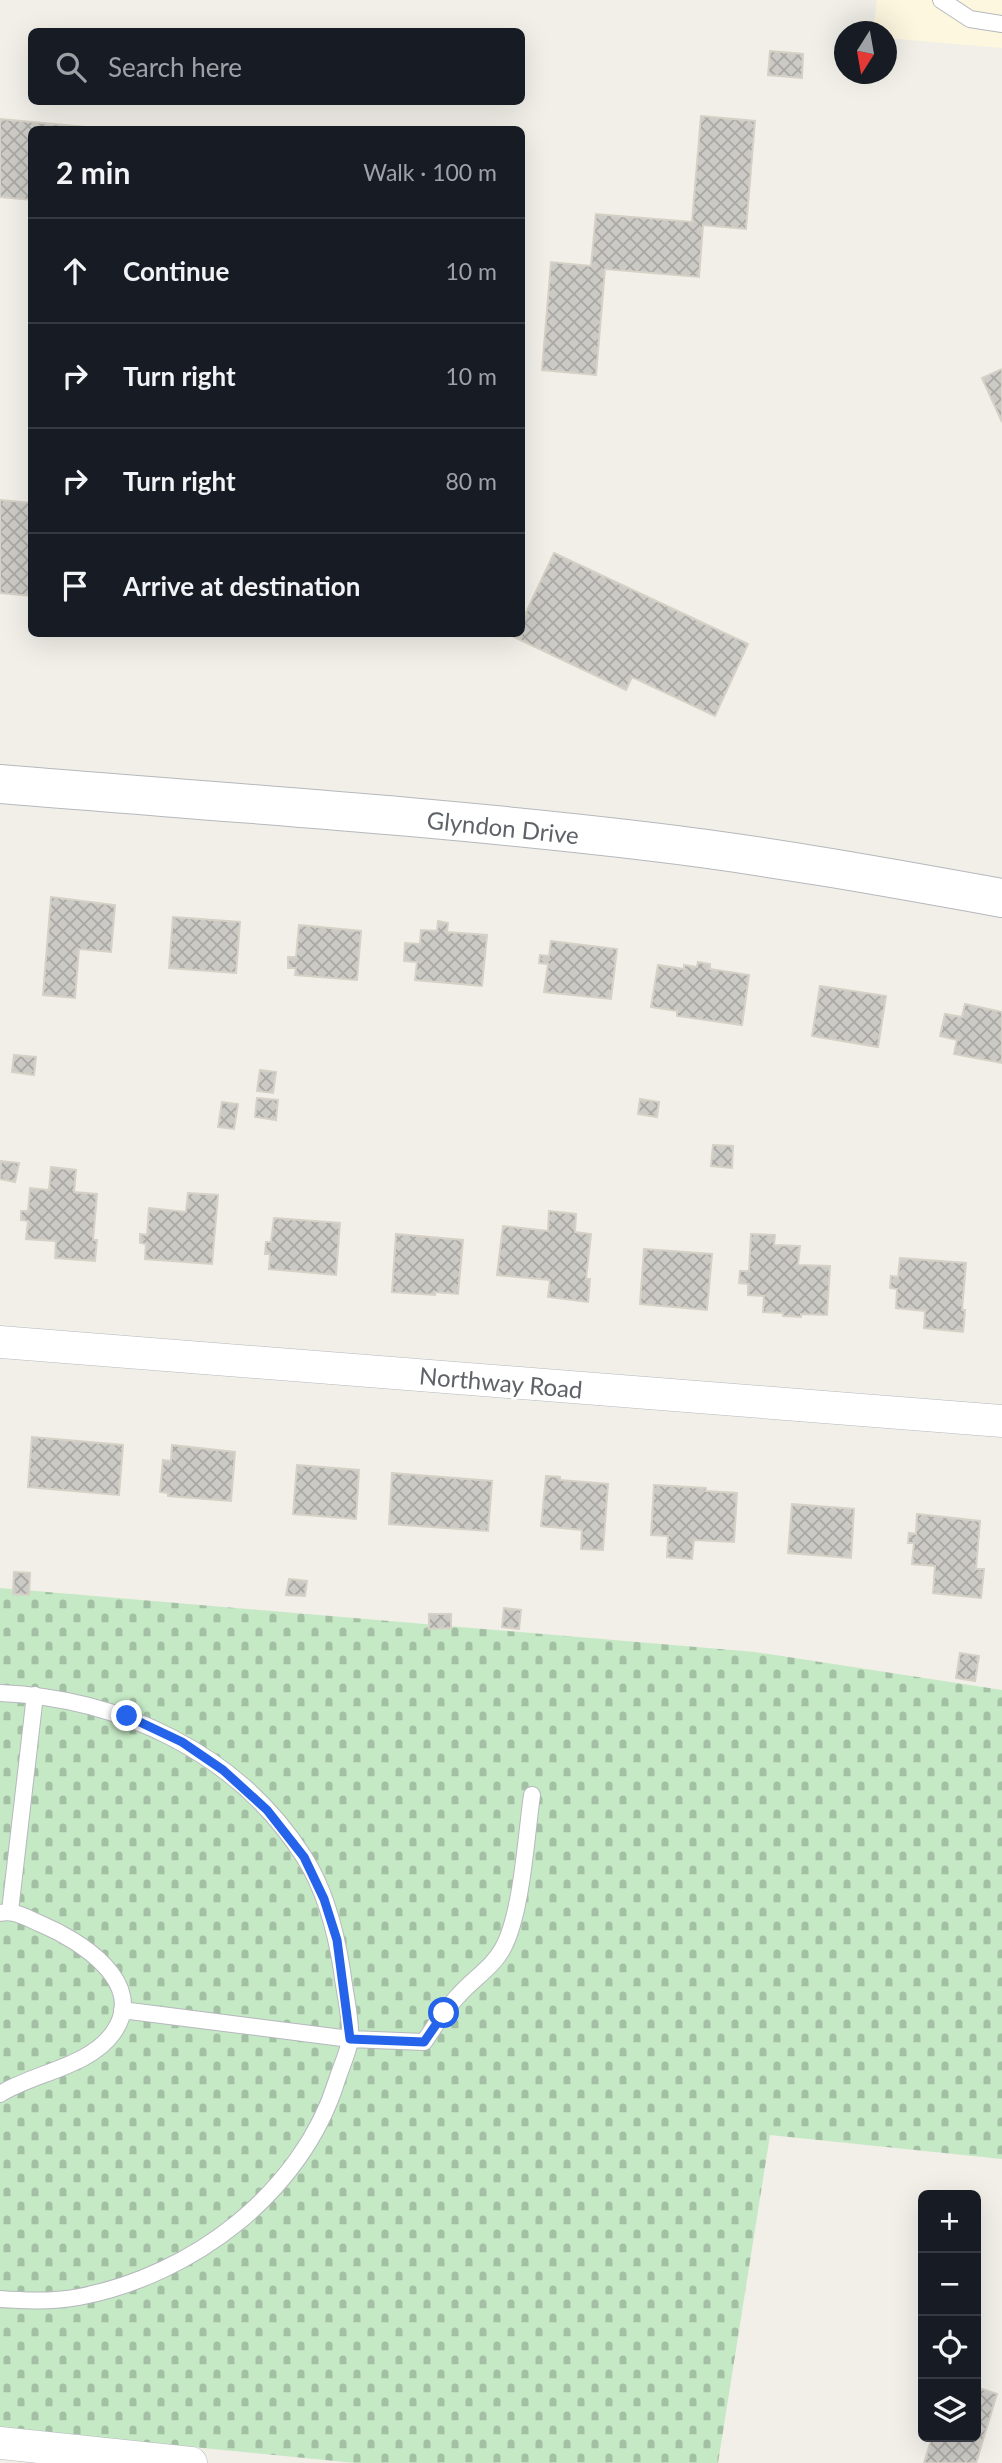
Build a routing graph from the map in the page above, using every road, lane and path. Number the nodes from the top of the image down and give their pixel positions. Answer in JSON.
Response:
{"nodes":[{"id":1,"x":941,"y":0,"type":"edge"},
{"id":2,"x":1002,"y":24,"type":"edge"},
{"id":3,"x":0,"y":784,"type":"edge"},
{"id":4,"x":1002,"y":898,"type":"edge"},
{"id":5,"x":0,"y":1342,"type":"edge"},
{"id":6,"x":1002,"y":1421,"type":"edge"},
{"id":7,"x":0,"y":1693,"type":"edge"},
{"id":8,"x":35,"y":1695,"type":"junction"},
{"id":9,"x":532,"y":1795,"type":"dead end"},
{"id":10,"x":5,"y":1912,"type":"edge"},
{"id":11,"x":122,"y":2010,"type":"junction"},
{"id":12,"x":350,"y":2039,"type":"junction"},
{"id":13,"x":0,"y":2094,"type":"edge"},
{"id":14,"x":0,"y":2299,"type":"edge"},
{"id":15,"x":0,"y":2443,"type":"edge"},
{"id":16,"x":191,"y":2463,"type":"edge"}],
"edges":[{"from":1,"to":2,"type":"lane"},
{"from":3,"to":4,"type":"street","name":"Glyndon Drive"},
{"from":5,"to":6,"type":"street","name":"Northway Road"},
{"from":7,"to":8,"type":"lane"},
{"from":8,"to":10,"type":"lane"},
{"from":8,"to":12,"type":"lane"},
{"from":9,"to":12,"type":"lane"},
{"from":10,"to":11,"type":"lane"},
{"from":11,"to":12,"type":"lane"},
{"from":11,"to":13,"type":"lane"},
{"from":12,"to":14,"type":"lane"},
{"from":15,"to":16,"type":"street"}]}
